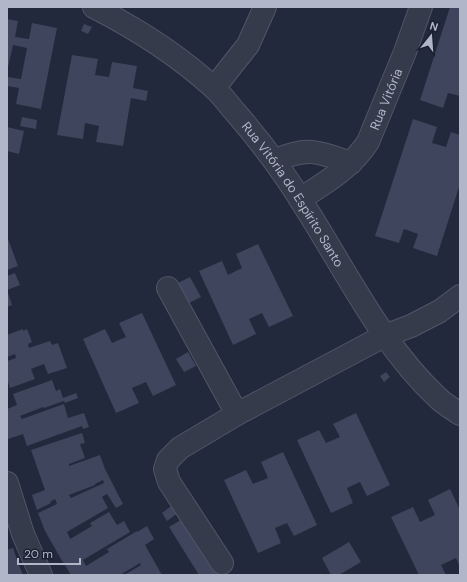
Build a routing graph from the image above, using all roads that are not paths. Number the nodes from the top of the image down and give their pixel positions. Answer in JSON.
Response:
{"nodes":[{"id":1,"x":94,"y":7,"type":"edge"},
{"id":2,"x":265,"y":7,"type":"edge"},
{"id":3,"x":421,"y":7,"type":"edge"},
{"id":4,"x":214,"y":88,"type":"junction"},
{"id":5,"x":275,"y":160,"type":"junction"},
{"id":6,"x":351,"y":163,"type":"junction"},
{"id":7,"x":300,"y":199,"type":"junction"},
{"id":8,"x":168,"y":288,"type":"dead end"},
{"id":9,"x":460,"y":296,"type":"edge"},
{"id":10,"x":384,"y":336,"type":"junction"},
{"id":11,"x":237,"y":414,"type":"junction"},
{"id":12,"x":460,"y":414,"type":"edge"},
{"id":13,"x":7,"y":483,"type":"edge"},
{"id":14,"x":222,"y":563,"type":"dead end"},
{"id":15,"x":41,"y":575,"type":"edge"}],
"edges":[{"from":1,"to":4,"type":"street","name":"Rua Vitória do Espírito Santo"},
{"from":2,"to":4,"type":"street"},
{"from":3,"to":6,"type":"street","name":"Rua Vitória"},
{"from":4,"to":5,"type":"street","name":"Rua Vitória do Espírito Santo"},
{"from":5,"to":6,"type":"street"},
{"from":5,"to":7,"type":"street","name":"Rua Vitória do Espírito Santo"},
{"from":6,"to":7,"type":"street","name":"Rua Vitória"},
{"from":7,"to":10,"type":"street","name":"Rua Vitória do Espírito Santo"},
{"from":8,"to":11,"type":"street"},
{"from":9,"to":10,"type":"street"},
{"from":10,"to":11,"type":"street"},
{"from":10,"to":12,"type":"street","name":"Rua Vitória do Espírito Santo"},
{"from":11,"to":14,"type":"street"},
{"from":13,"to":15,"type":"street"}]}
